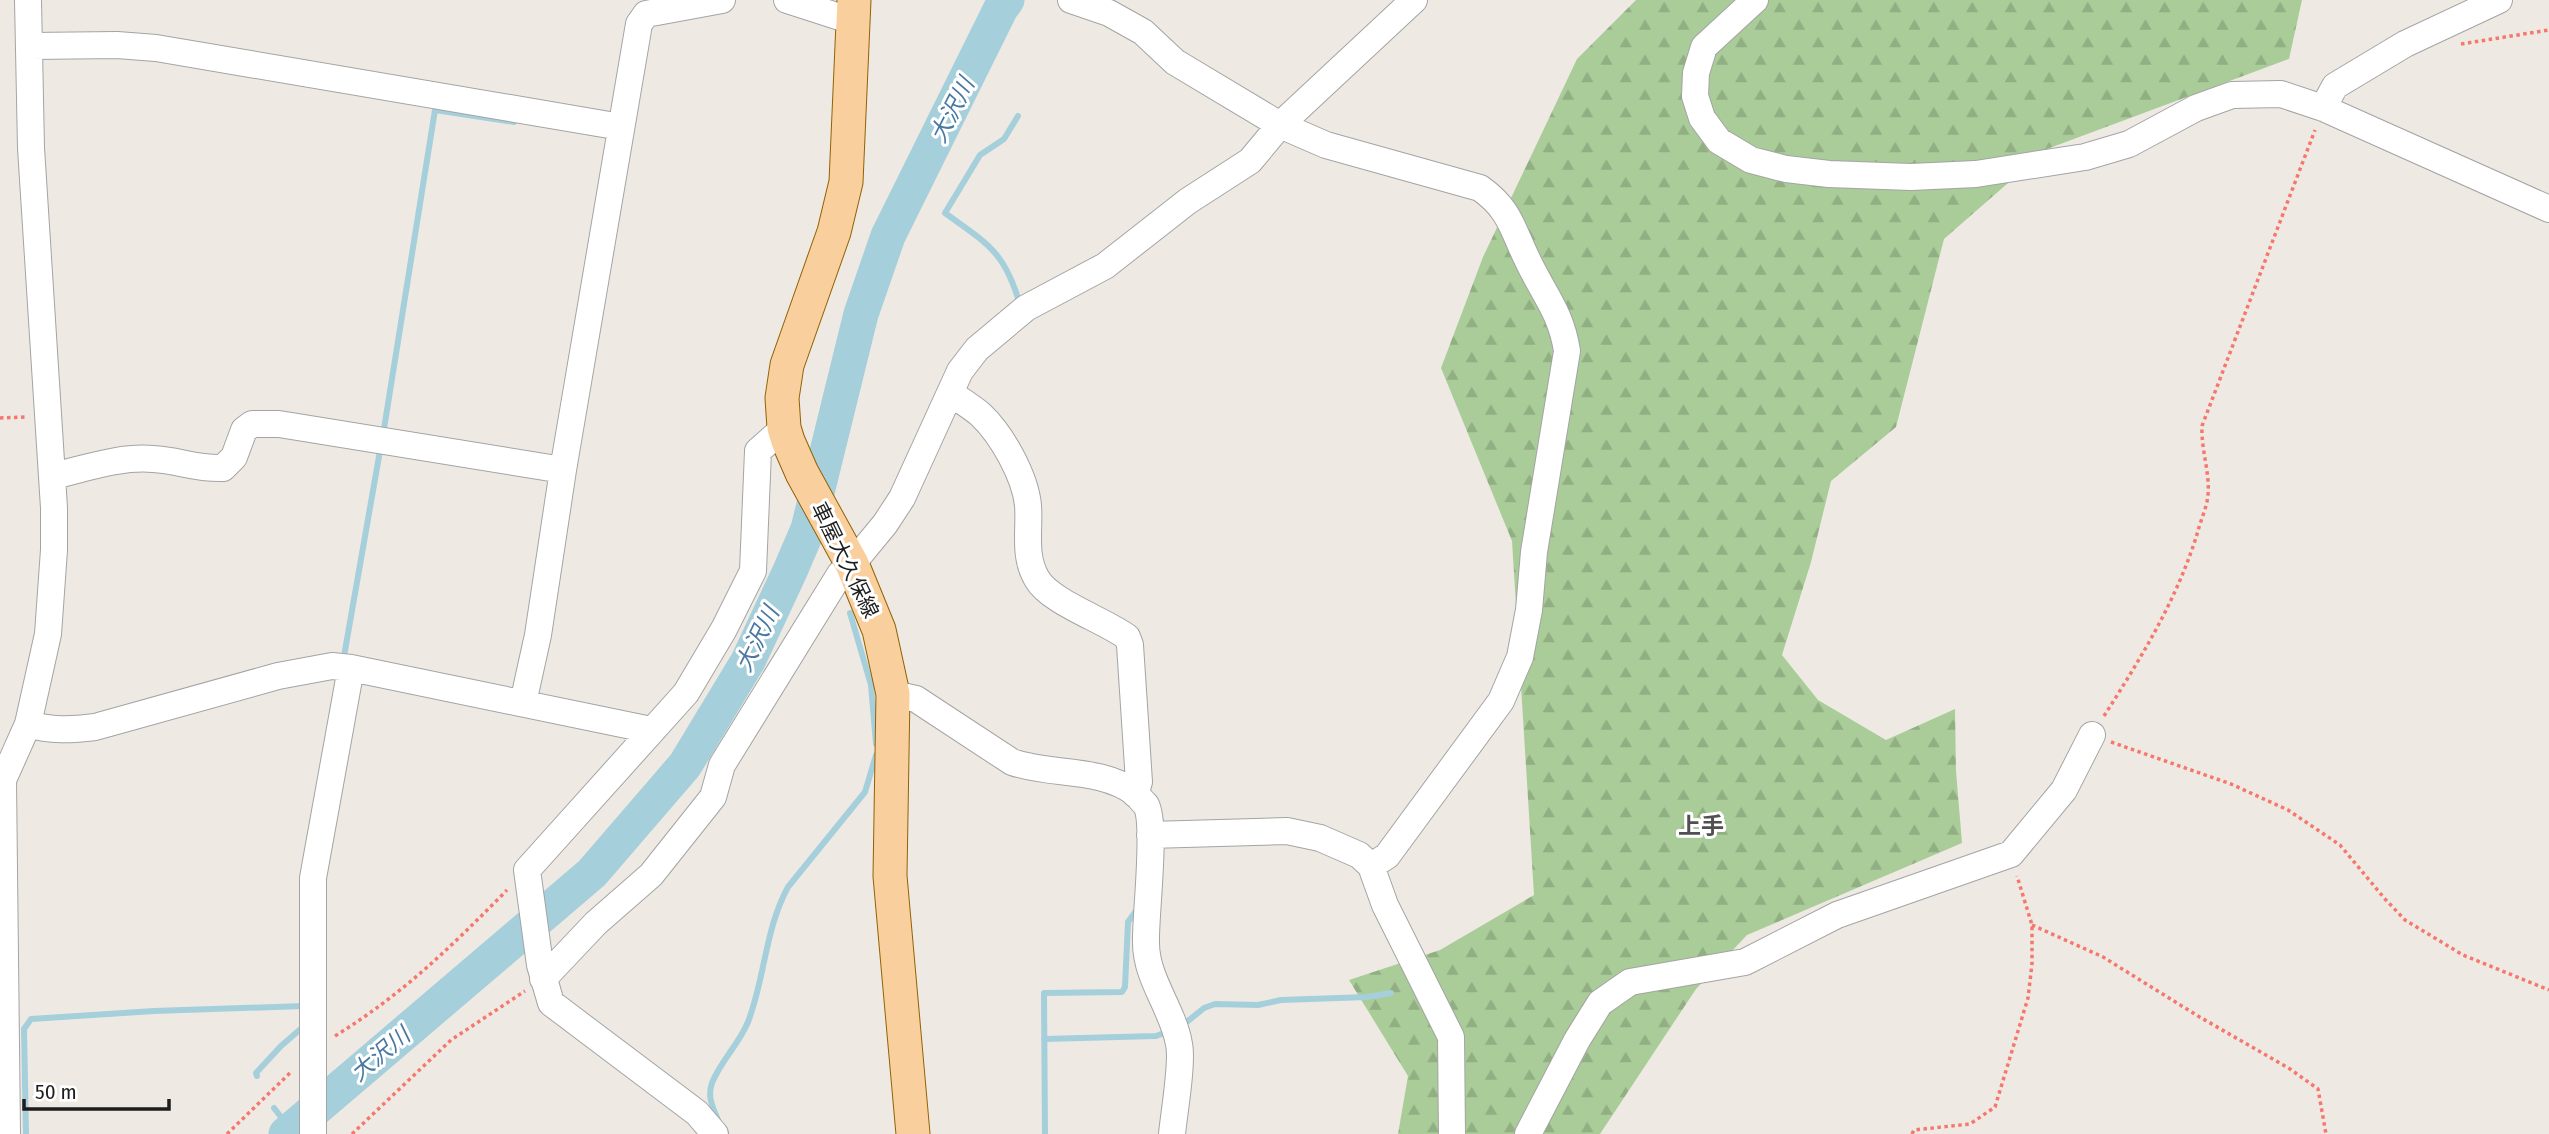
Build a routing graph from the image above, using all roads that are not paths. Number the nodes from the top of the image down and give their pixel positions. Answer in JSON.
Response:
{"nodes":[{"id":1,"x":28,"y":0,"type":"edge"},
{"id":2,"x":722,"y":0,"type":"edge"},
{"id":3,"x":787,"y":0,"type":"edge"},
{"id":4,"x":1071,"y":0,"type":"edge"},
{"id":5,"x":1414,"y":0,"type":"edge"},
{"id":6,"x":1755,"y":0,"type":"edge"},
{"id":7,"x":2499,"y":0,"type":"edge"},
{"id":8,"x":853,"y":10,"type":"edge"},
{"id":9,"x":30,"y":46,"type":"junction"},
{"id":10,"x":2323,"y":108,"type":"junction"},
{"id":11,"x":1280,"y":125,"type":"junction"},
{"id":12,"x":615,"y":126,"type":"junction"},
{"id":13,"x":2549,"y":209,"type":"edge"},
{"id":14,"x":950,"y":393,"type":"junction"},
{"id":15,"x":786,"y":435,"type":"junction"},
{"id":16,"x":563,"y":470,"type":"junction"},
{"id":17,"x":52,"y":476,"type":"junction"},
{"id":18,"x":847,"y":556,"type":"junction"},
{"id":19,"x":345,"y":667,"type":"junction"},
{"id":20,"x":893,"y":694,"type":"junction"},
{"id":21,"x":523,"y":703,"type":"junction"},
{"id":22,"x":28,"y":724,"type":"junction"},
{"id":23,"x":651,"y":730,"type":"junction"},
{"id":24,"x":2092,"y":735,"type":"road end"},
{"id":25,"x":2,"y":780,"type":"edge"},
{"id":26,"x":1135,"y":793,"type":"junction"},
{"id":27,"x":1150,"y":835,"type":"junction"},
{"id":28,"x":1371,"y":866,"type":"junction"},
{"id":29,"x":542,"y":972,"type":"junction"},
{"id":30,"x":7,"y":1134,"type":"edge"},
{"id":31,"x":313,"y":1134,"type":"edge"},
{"id":32,"x":715,"y":1134,"type":"edge"},
{"id":33,"x":913,"y":1134,"type":"edge"},
{"id":34,"x":1172,"y":1134,"type":"edge"},
{"id":35,"x":1452,"y":1134,"type":"edge"},
{"id":36,"x":1528,"y":1134,"type":"edge"}],
"edges":[{"from":1,"to":9,"type":"street"},
{"from":2,"to":12,"type":"street"},
{"from":3,"to":8,"type":"street"},
{"from":4,"to":11,"type":"street"},
{"from":5,"to":11,"type":"street"},
{"from":6,"to":10,"type":"street"},
{"from":7,"to":10,"type":"street"},
{"from":8,"to":15,"type":"main road","name":"車屋大久保線"},
{"from":9,"to":12,"type":"street"},
{"from":9,"to":17,"type":"street"},
{"from":10,"to":13,"type":"street"},
{"from":11,"to":14,"type":"street"},
{"from":11,"to":28,"type":"street"},
{"from":12,"to":16,"type":"street"},
{"from":14,"to":18,"type":"street"},
{"from":14,"to":26,"type":"street"},
{"from":15,"to":18,"type":"main road","name":"車屋大久保線"},
{"from":15,"to":23,"type":"street"},
{"from":16,"to":17,"type":"street"},
{"from":16,"to":21,"type":"street"},
{"from":17,"to":22,"type":"street"},
{"from":18,"to":20,"type":"main road","name":"車屋大久保線"},
{"from":18,"to":29,"type":"street"},
{"from":19,"to":21,"type":"street"},
{"from":19,"to":22,"type":"street"},
{"from":19,"to":31,"type":"street"},
{"from":20,"to":26,"type":"street"},
{"from":20,"to":33,"type":"main road","name":"車屋大久保線"},
{"from":21,"to":23,"type":"street"},
{"from":22,"to":25,"type":"street"},
{"from":23,"to":29,"type":"street"},
{"from":24,"to":36,"type":"street"},
{"from":25,"to":30,"type":"street"},
{"from":26,"to":27,"type":"street"},
{"from":27,"to":28,"type":"street"},
{"from":27,"to":34,"type":"street"},
{"from":28,"to":35,"type":"street"},
{"from":29,"to":32,"type":"street"}]}
